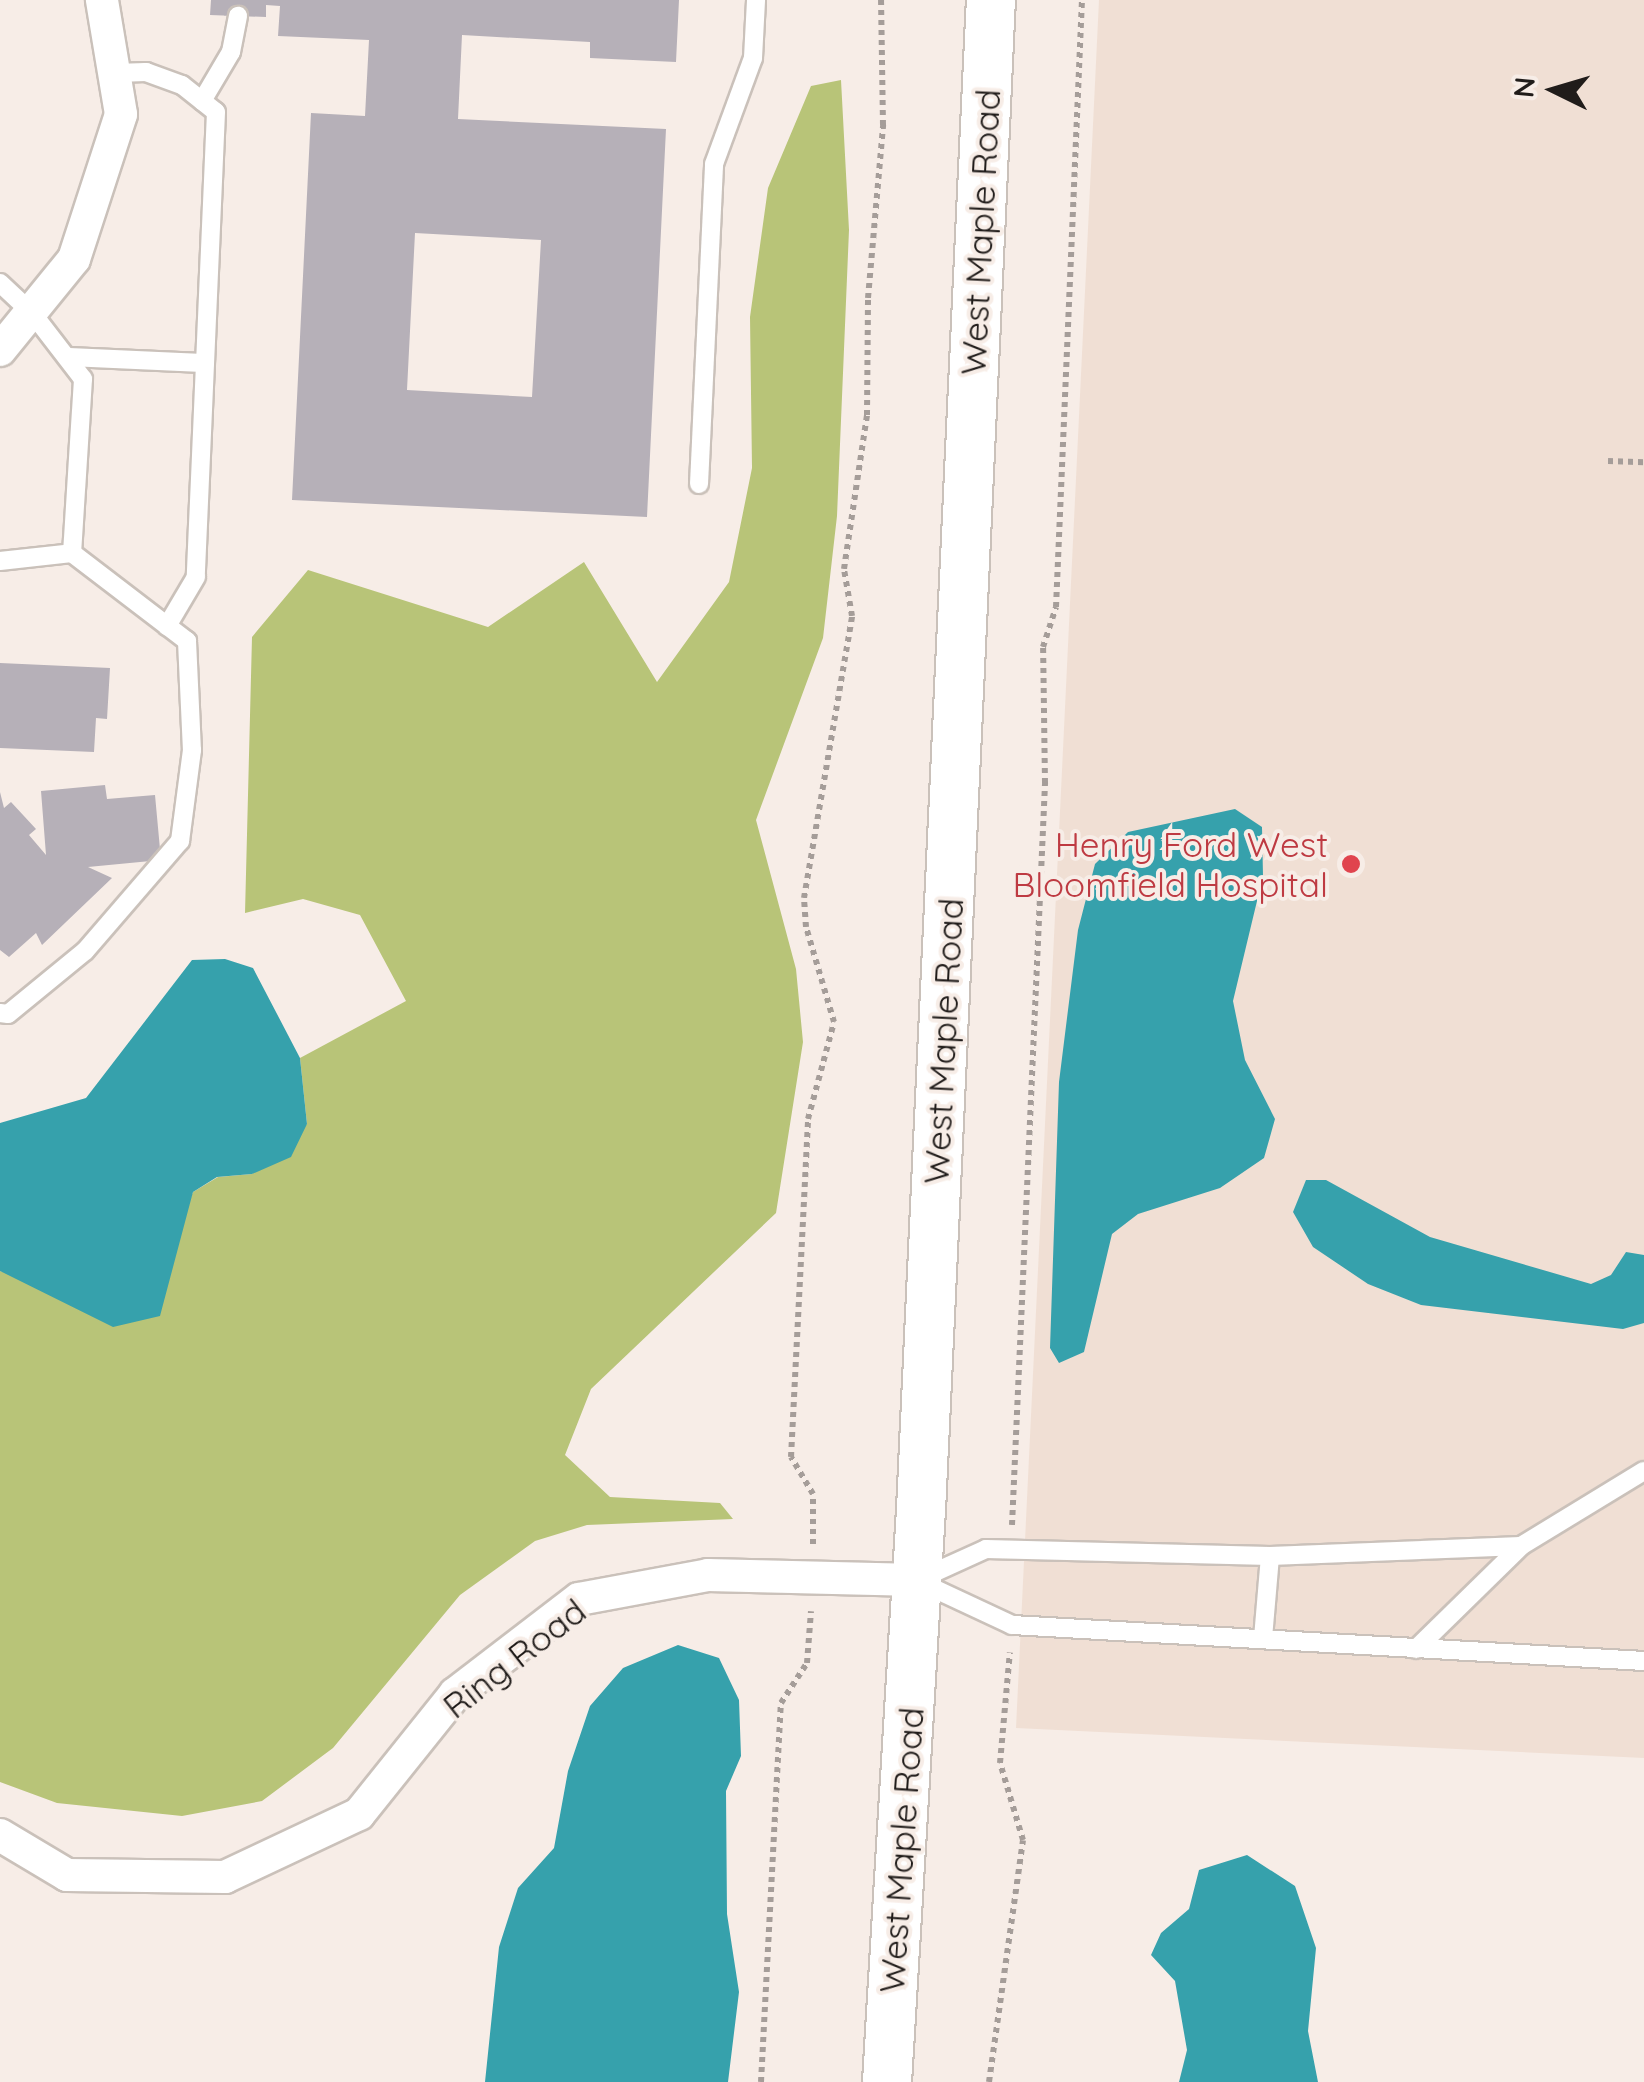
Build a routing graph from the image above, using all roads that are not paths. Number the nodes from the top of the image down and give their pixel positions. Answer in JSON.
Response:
{"nodes":[{"id":1,"x":102,"y":0,"type":"edge"},
{"id":2,"x":756,"y":0,"type":"edge"},
{"id":3,"x":991,"y":0,"type":"edge"},
{"id":4,"x":238,"y":16,"type":"dead end"},
{"id":5,"x":116,"y":73,"type":"junction"},
{"id":6,"x":202,"y":101,"type":"junction"},
{"id":7,"x":0,"y":283,"type":"edge"},
{"id":8,"x":33,"y":314,"type":"junction"},
{"id":9,"x":0,"y":350,"type":"edge"},
{"id":10,"x":67,"y":358,"type":"junction"},
{"id":11,"x":205,"y":363,"type":"junction"},
{"id":12,"x":699,"y":484,"type":"dead end"},
{"id":13,"x":72,"y":553,"type":"junction"},
{"id":14,"x":0,"y":561,"type":"edge"},
{"id":15,"x":168,"y":626,"type":"junction"},
{"id":16,"x":0,"y":1013,"type":"edge"},
{"id":17,"x":1644,"y":1471,"type":"edge"},
{"id":18,"x":1520,"y":1546,"type":"junction"},
{"id":19,"x":1270,"y":1556,"type":"junction"},
{"id":20,"x":917,"y":1580,"type":"junction"},
{"id":21,"x":1263,"y":1638,"type":"junction"},
{"id":22,"x":1416,"y":1649,"type":"junction"},
{"id":23,"x":1644,"y":1660,"type":"edge"},
{"id":24,"x":0,"y":1834,"type":"edge"},
{"id":25,"x":886,"y":2082,"type":"edge"}],
"edges":[{"from":1,"to":5,"type":"street"},
{"from":2,"to":12,"type":"lane"},
{"from":3,"to":20,"type":"main road","name":"West Maple Road"},
{"from":4,"to":6,"type":"lane"},
{"from":5,"to":6,"type":"lane"},
{"from":5,"to":8,"type":"street"},
{"from":6,"to":11,"type":"lane"},
{"from":7,"to":8,"type":"lane"},
{"from":8,"to":9,"type":"street"},
{"from":8,"to":10,"type":"lane"},
{"from":10,"to":11,"type":"lane"},
{"from":10,"to":13,"type":"lane"},
{"from":11,"to":15,"type":"lane"},
{"from":13,"to":14,"type":"lane"},
{"from":13,"to":15,"type":"lane"},
{"from":15,"to":16,"type":"lane"},
{"from":17,"to":18,"type":"lane"},
{"from":18,"to":19,"type":"lane"},
{"from":18,"to":22,"type":"lane"},
{"from":19,"to":20,"type":"lane"},
{"from":19,"to":21,"type":"lane"},
{"from":20,"to":21,"type":"lane"},
{"from":20,"to":24,"type":"street","name":"Ring Road"},
{"from":20,"to":25,"type":"main road","name":"West Maple Road"},
{"from":21,"to":22,"type":"lane"},
{"from":22,"to":23,"type":"lane"}]}
